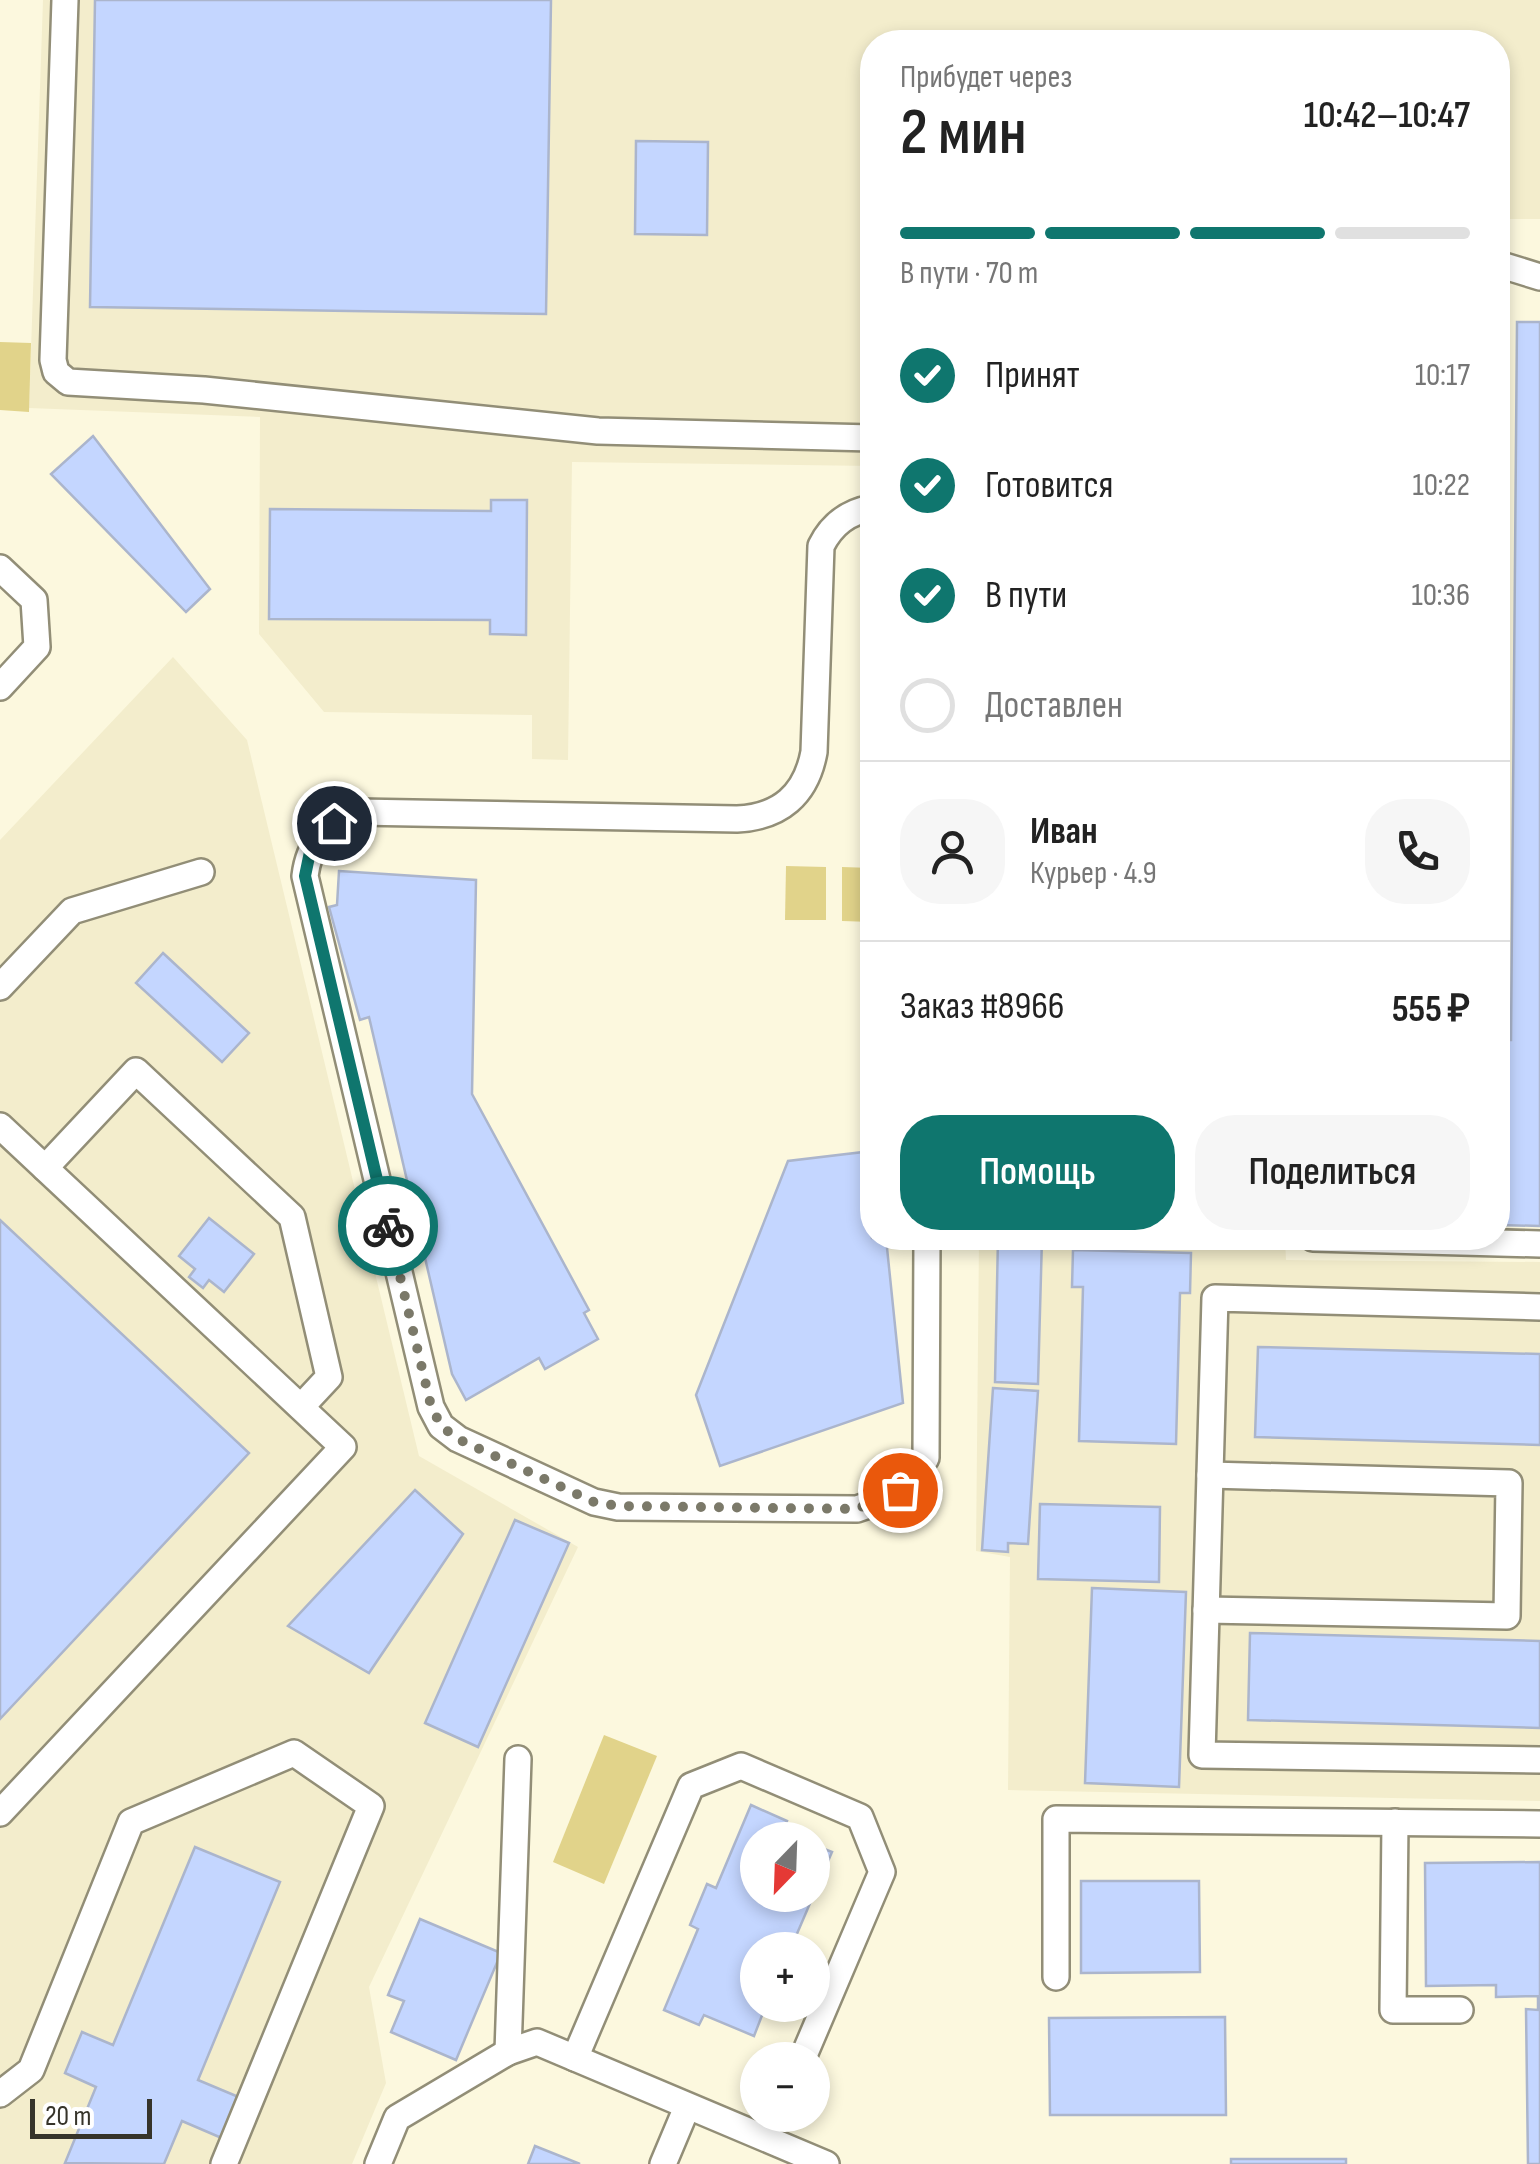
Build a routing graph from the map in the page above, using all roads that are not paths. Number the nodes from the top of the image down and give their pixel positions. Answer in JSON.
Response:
{"nodes":[{"id":1,"x":66,"y":0,"type":"edge"},
{"id":2,"x":1510,"y":267,"type":"edge"},
{"id":3,"x":1540,"y":276,"type":"edge"},
{"id":4,"x":860,"y":438,"type":"edge"},
{"id":5,"x":860,"y":511,"type":"edge"},
{"id":6,"x":0,"y":568,"type":"edge"},
{"id":7,"x":0,"y":687,"type":"edge"},
{"id":8,"x":201,"y":872,"type":"dead end"},
{"id":9,"x":0,"y":987,"type":"edge"},
{"id":10,"x":0,"y":1126,"type":"edge"},
{"id":11,"x":45,"y":1168,"type":"junction"},
{"id":12,"x":1510,"y":1243,"type":"edge"},
{"id":13,"x":1540,"y":1244,"type":"edge"},
{"id":14,"x":928,"y":1250,"type":"edge"},
{"id":15,"x":1540,"y":1306,"type":"edge"},
{"id":16,"x":301,"y":1407,"type":"junction"},
{"id":17,"x":1210,"y":1476,"type":"junction"},
{"id":18,"x":1206,"y":1610,"type":"junction"},
{"id":19,"x":518,"y":1759,"type":"dead end"},
{"id":20,"x":1540,"y":1760,"type":"edge"},
{"id":21,"x":0,"y":1813,"type":"edge"},
{"id":22,"x":1395,"y":1822,"type":"junction"},
{"id":23,"x":1540,"y":1824,"type":"edge"},
{"id":24,"x":1056,"y":1977,"type":"dead end"},
{"id":25,"x":1460,"y":2010,"type":"dead end"},
{"id":26,"x":810,"y":2042,"type":"edge"},
{"id":27,"x":508,"y":2052,"type":"junction"},
{"id":28,"x":575,"y":2058,"type":"junction"},
{"id":29,"x":0,"y":2094,"type":"edge"},
{"id":30,"x":687,"y":2107,"type":"junction"},
{"id":31,"x":771,"y":2132,"type":"edge"},
{"id":32,"x":768,"y":2140,"type":"junction"},
{"id":33,"x":224,"y":2164,"type":"edge"},
{"id":34,"x":378,"y":2164,"type":"edge"},
{"id":35,"x":663,"y":2164,"type":"edge"},
{"id":36,"x":826,"y":2164,"type":"edge"}],
"edges":[{"from":1,"to":4,"type":"lane"},
{"from":2,"to":3,"type":"lane"},
{"from":5,"to":14,"type":"lane"},
{"from":6,"to":7,"type":"lane"},
{"from":8,"to":9,"type":"lane"},
{"from":10,"to":11,"type":"lane"},
{"from":11,"to":16,"type":"lane"},
{"from":11,"to":16,"type":"lane"},
{"from":12,"to":13,"type":"lane"},
{"from":15,"to":17,"type":"lane"},
{"from":16,"to":21,"type":"lane"},
{"from":17,"to":18,"type":"lane"},
{"from":17,"to":18,"type":"lane"},
{"from":18,"to":20,"type":"lane"},
{"from":19,"to":27,"type":"lane"},
{"from":22,"to":23,"type":"lane"},
{"from":22,"to":24,"type":"lane"},
{"from":22,"to":25,"type":"lane"},
{"from":26,"to":28,"type":"lane"},
{"from":27,"to":28,"type":"lane"},
{"from":27,"to":34,"type":"lane"},
{"from":28,"to":30,"type":"lane"},
{"from":29,"to":33,"type":"lane"},
{"from":30,"to":32,"type":"lane"},
{"from":30,"to":35,"type":"lane"},
{"from":31,"to":32,"type":"lane"},
{"from":32,"to":36,"type":"lane"}]}
